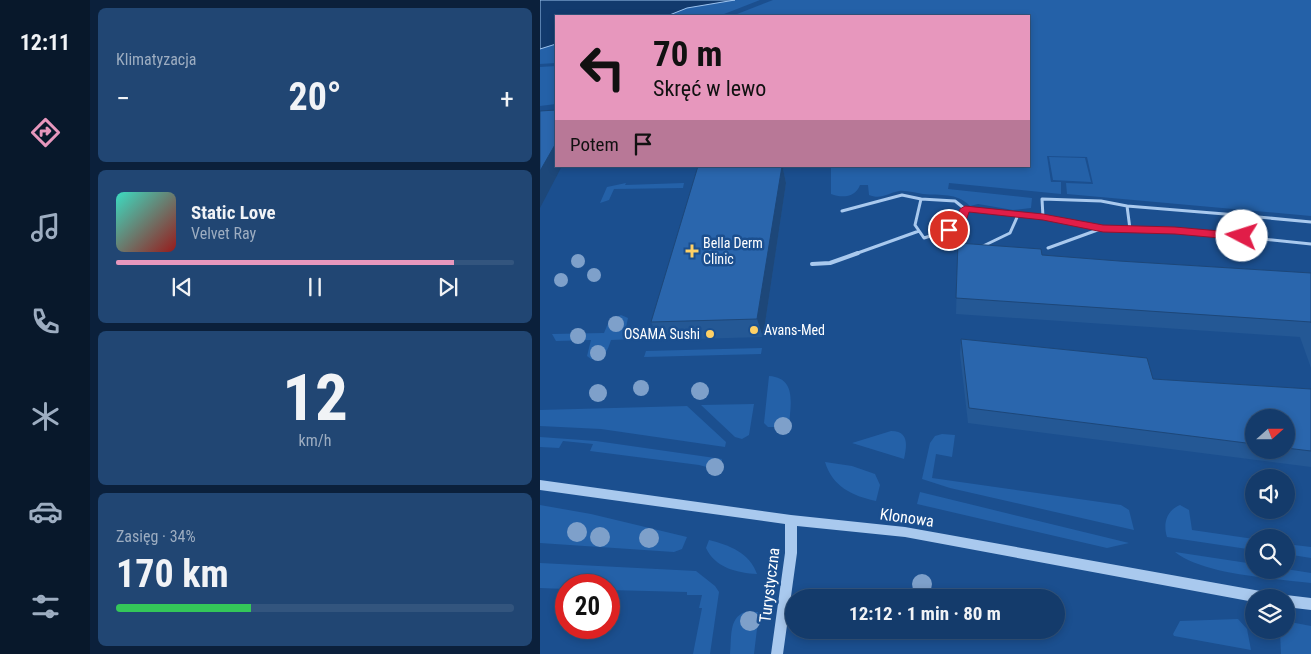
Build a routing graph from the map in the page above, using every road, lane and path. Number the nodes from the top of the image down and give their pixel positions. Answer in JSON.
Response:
{"nodes":[{"id":1,"x":921,"y":199,"type":"junction"},
{"id":2,"x":1127,"y":206,"type":"junction"},
{"id":3,"x":965,"y":209,"type":"junction"},
{"id":4,"x":842,"y":211,"type":"dead end"},
{"id":5,"x":1018,"y":215,"type":"junction"},
{"id":6,"x":1237,"y":215,"type":"junction"},
{"id":7,"x":1043,"y":217,"type":"junction"},
{"id":8,"x":1311,"y":222,"type":"edge"},
{"id":9,"x":1103,"y":228,"type":"junction"},
{"id":10,"x":1130,"y":229,"type":"junction"},
{"id":11,"x":919,"y":231,"type":"junction"},
{"id":12,"x":1242,"y":236,"type":"junction"},
{"id":13,"x":1311,"y":244,"type":"edge"},
{"id":14,"x":1048,"y":248,"type":"dead end"},
{"id":15,"x":974,"y":250,"type":"edge"},
{"id":16,"x":812,"y":264,"type":"dead end"},
{"id":17,"x":540,"y":485,"type":"edge"},
{"id":18,"x":792,"y":520,"type":"junction"},
{"id":19,"x":1245,"y":594,"type":"edge"},
{"id":20,"x":1295,"y":602,"type":"edge"},
{"id":21,"x":1311,"y":604,"type":"edge"},
{"id":22,"x":777,"y":654,"type":"edge"}],
"edges":[{"from":1,"to":3,"type":"lane"},
{"from":1,"to":4,"type":"lane"},
{"from":1,"to":11,"type":"lane"},
{"from":2,"to":6,"type":"lane"},
{"from":2,"to":7,"type":"lane"},
{"from":2,"to":10,"type":"lane"},
{"from":3,"to":5,"type":"lane"},
{"from":3,"to":11,"type":"lane"},
{"from":5,"to":7,"type":"lane"},
{"from":5,"to":15,"type":"lane"},
{"from":6,"to":8,"type":"lane"},
{"from":6,"to":12,"type":"lane"},
{"from":7,"to":9,"type":"lane"},
{"from":9,"to":10,"type":"lane"},
{"from":9,"to":14,"type":"lane"},
{"from":10,"to":12,"type":"lane"},
{"from":11,"to":16,"type":"lane"},
{"from":12,"to":13,"type":"lane"},
{"from":17,"to":18,"type":"street","name":"Klonowa"},
{"from":18,"to":19,"type":"street","name":"Klonowa"},
{"from":18,"to":22,"type":"street","name":"Turystyczna"},
{"from":20,"to":21,"type":"street"}]}
